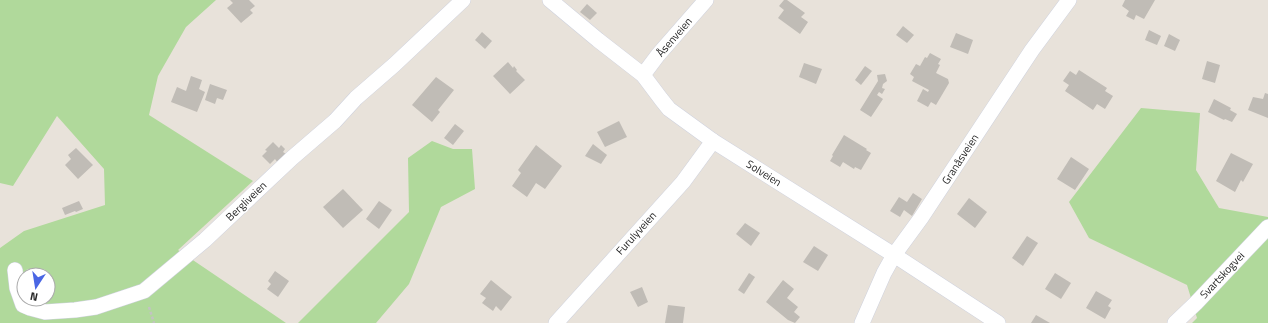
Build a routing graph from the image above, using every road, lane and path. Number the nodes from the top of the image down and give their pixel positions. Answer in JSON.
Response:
{"nodes":[{"id":1,"x":463,"y":0,"type":"edge"},
{"id":2,"x":550,"y":0,"type":"edge"},
{"id":3,"x":706,"y":0,"type":"edge"},
{"id":4,"x":1069,"y":0,"type":"edge"},
{"id":5,"x":643,"y":75,"type":"junction"},
{"id":6,"x":713,"y":141,"type":"junction"},
{"id":7,"x":1268,"y":227,"type":"edge"},
{"id":8,"x":894,"y":255,"type":"junction"},
{"id":9,"x":15,"y":270,"type":"dead end"},
{"id":10,"x":556,"y":323,"type":"edge"},
{"id":11,"x":862,"y":323,"type":"edge"},
{"id":12,"x":998,"y":323,"type":"edge"},
{"id":13,"x":1175,"y":323,"type":"edge"}],
"edges":[{"from":1,"to":9,"type":"street","name":"Bergliveien"},
{"from":2,"to":5,"type":"street","name":"Solveien"},
{"from":3,"to":5,"type":"street","name":"Åsenveien"},
{"from":4,"to":8,"type":"street","name":"Granåsveien"},
{"from":5,"to":6,"type":"street","name":"Solveien"},
{"from":6,"to":8,"type":"street","name":"Solveien"},
{"from":6,"to":10,"type":"street","name":"Furulyveien"},
{"from":7,"to":13,"type":"street","name":"Svartskogvei"},
{"from":8,"to":11,"type":"street","name":"Granåsveien"},
{"from":8,"to":12,"type":"street","name":"Solveien"}]}
